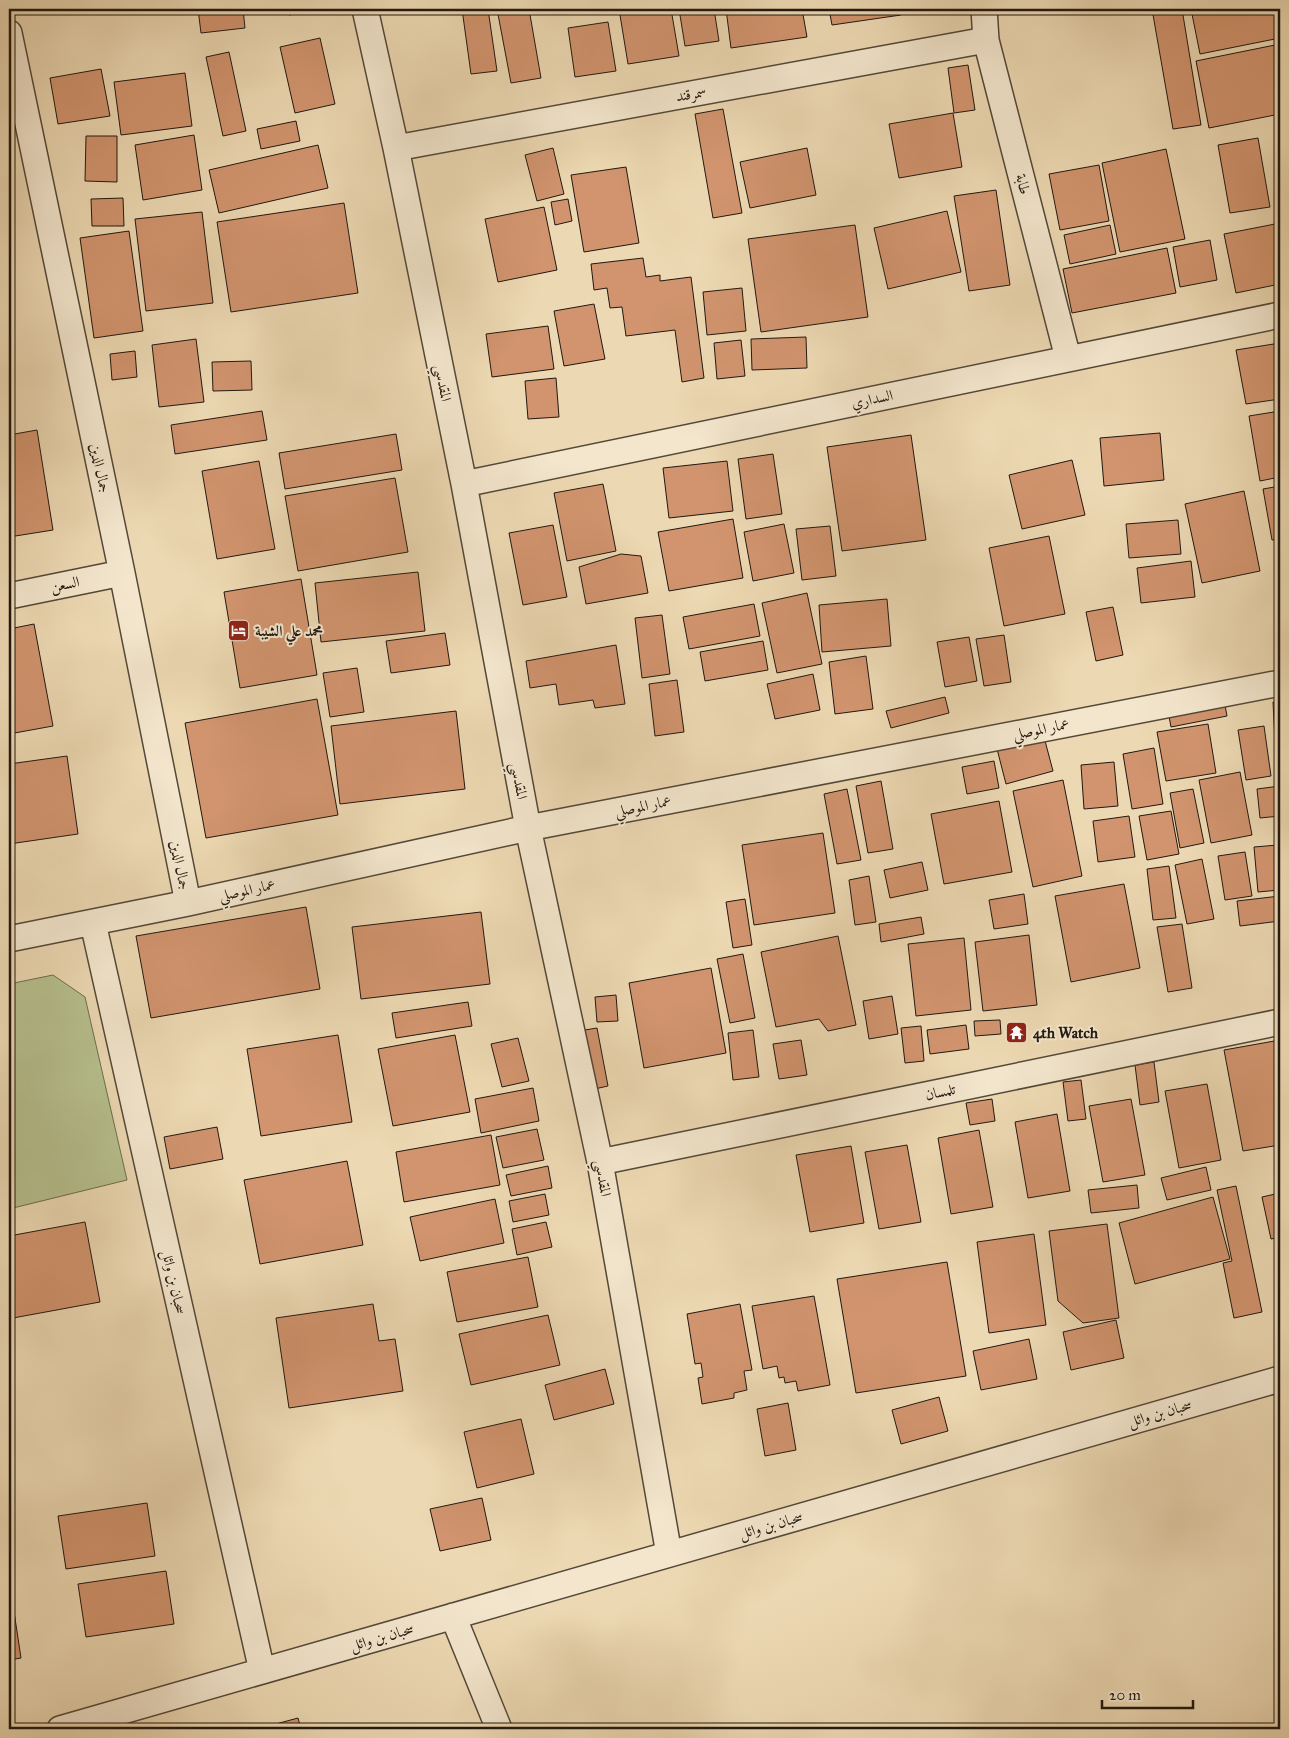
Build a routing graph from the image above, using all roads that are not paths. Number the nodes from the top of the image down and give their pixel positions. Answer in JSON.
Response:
{"nodes":[{"id":1,"x":365,"y":9,"type":"edge"},
{"id":2,"x":984,"y":9,"type":"edge"},
{"id":3,"x":9,"y":33,"type":"edge"},
{"id":4,"x":986,"y":40,"type":"junction"},
{"id":5,"x":396,"y":148,"type":"junction"},
{"id":6,"x":1280,"y":315,"type":"edge"},
{"id":7,"x":1068,"y":358,"type":"junction"},
{"id":8,"x":464,"y":484,"type":"junction"},
{"id":9,"x":122,"y":573,"type":"junction"},
{"id":10,"x":9,"y":596,"type":"edge"},
{"id":11,"x":1280,"y":683,"type":"edge"},
{"id":12,"x":528,"y":828,"type":"junction"},
{"id":13,"x":188,"y":903,"type":"junction"},
{"id":14,"x":93,"y":923,"type":"junction"},
{"id":15,"x":9,"y":939,"type":"edge"},
{"id":16,"x":1280,"y":1022,"type":"edge"},
{"id":17,"x":600,"y":1162,"type":"junction"},
{"id":18,"x":1280,"y":1379,"type":"edge"},
{"id":19,"x":669,"y":1554,"type":"junction"},
{"id":20,"x":452,"y":1616,"type":"junction"},
{"id":21,"x":262,"y":1671,"type":"junction"},
{"id":22,"x":60,"y":1729,"type":"edge"},
{"id":23,"x":499,"y":1729,"type":"edge"}],
"edges":[{"from":1,"to":5,"type":"street","name":"المقدسي"},
{"from":2,"to":4,"type":"street","name":"طابة"},
{"from":3,"to":9,"type":"street","name":"جمال الدين"},
{"from":4,"to":5,"type":"street","name":"سمرقند"},
{"from":4,"to":7,"type":"street","name":"طابة"},
{"from":5,"to":8,"type":"street","name":"المقدسي"},
{"from":6,"to":7,"type":"street","name":"السداري"},
{"from":7,"to":8,"type":"street","name":"السداري"},
{"from":8,"to":12,"type":"street","name":"المقدسي"},
{"from":9,"to":10,"type":"street","name":"السعن"},
{"from":9,"to":13,"type":"street","name":"جمال الدين"},
{"from":11,"to":12,"type":"street","name":"عمار الموصلي"},
{"from":12,"to":13,"type":"street","name":"عمار الموصلي"},
{"from":12,"to":17,"type":"street","name":"المقدسي"},
{"from":13,"to":14,"type":"street","name":"عمار الموصلي"},
{"from":14,"to":15,"type":"street","name":"عمار الموصلي"},
{"from":14,"to":21,"type":"street","name":"سحبان بن وائل"},
{"from":16,"to":17,"type":"street","name":"تلمسان"},
{"from":17,"to":19,"type":"street","name":"المقدسي"},
{"from":18,"to":19,"type":"street","name":"سحبان بن وائل"},
{"from":19,"to":20,"type":"street","name":"سحبان بن وائل"},
{"from":20,"to":21,"type":"street","name":"سحبان بن وائل"},
{"from":20,"to":23,"type":"street"},
{"from":21,"to":22,"type":"street","name":"سحبان بن وائل"}]}
